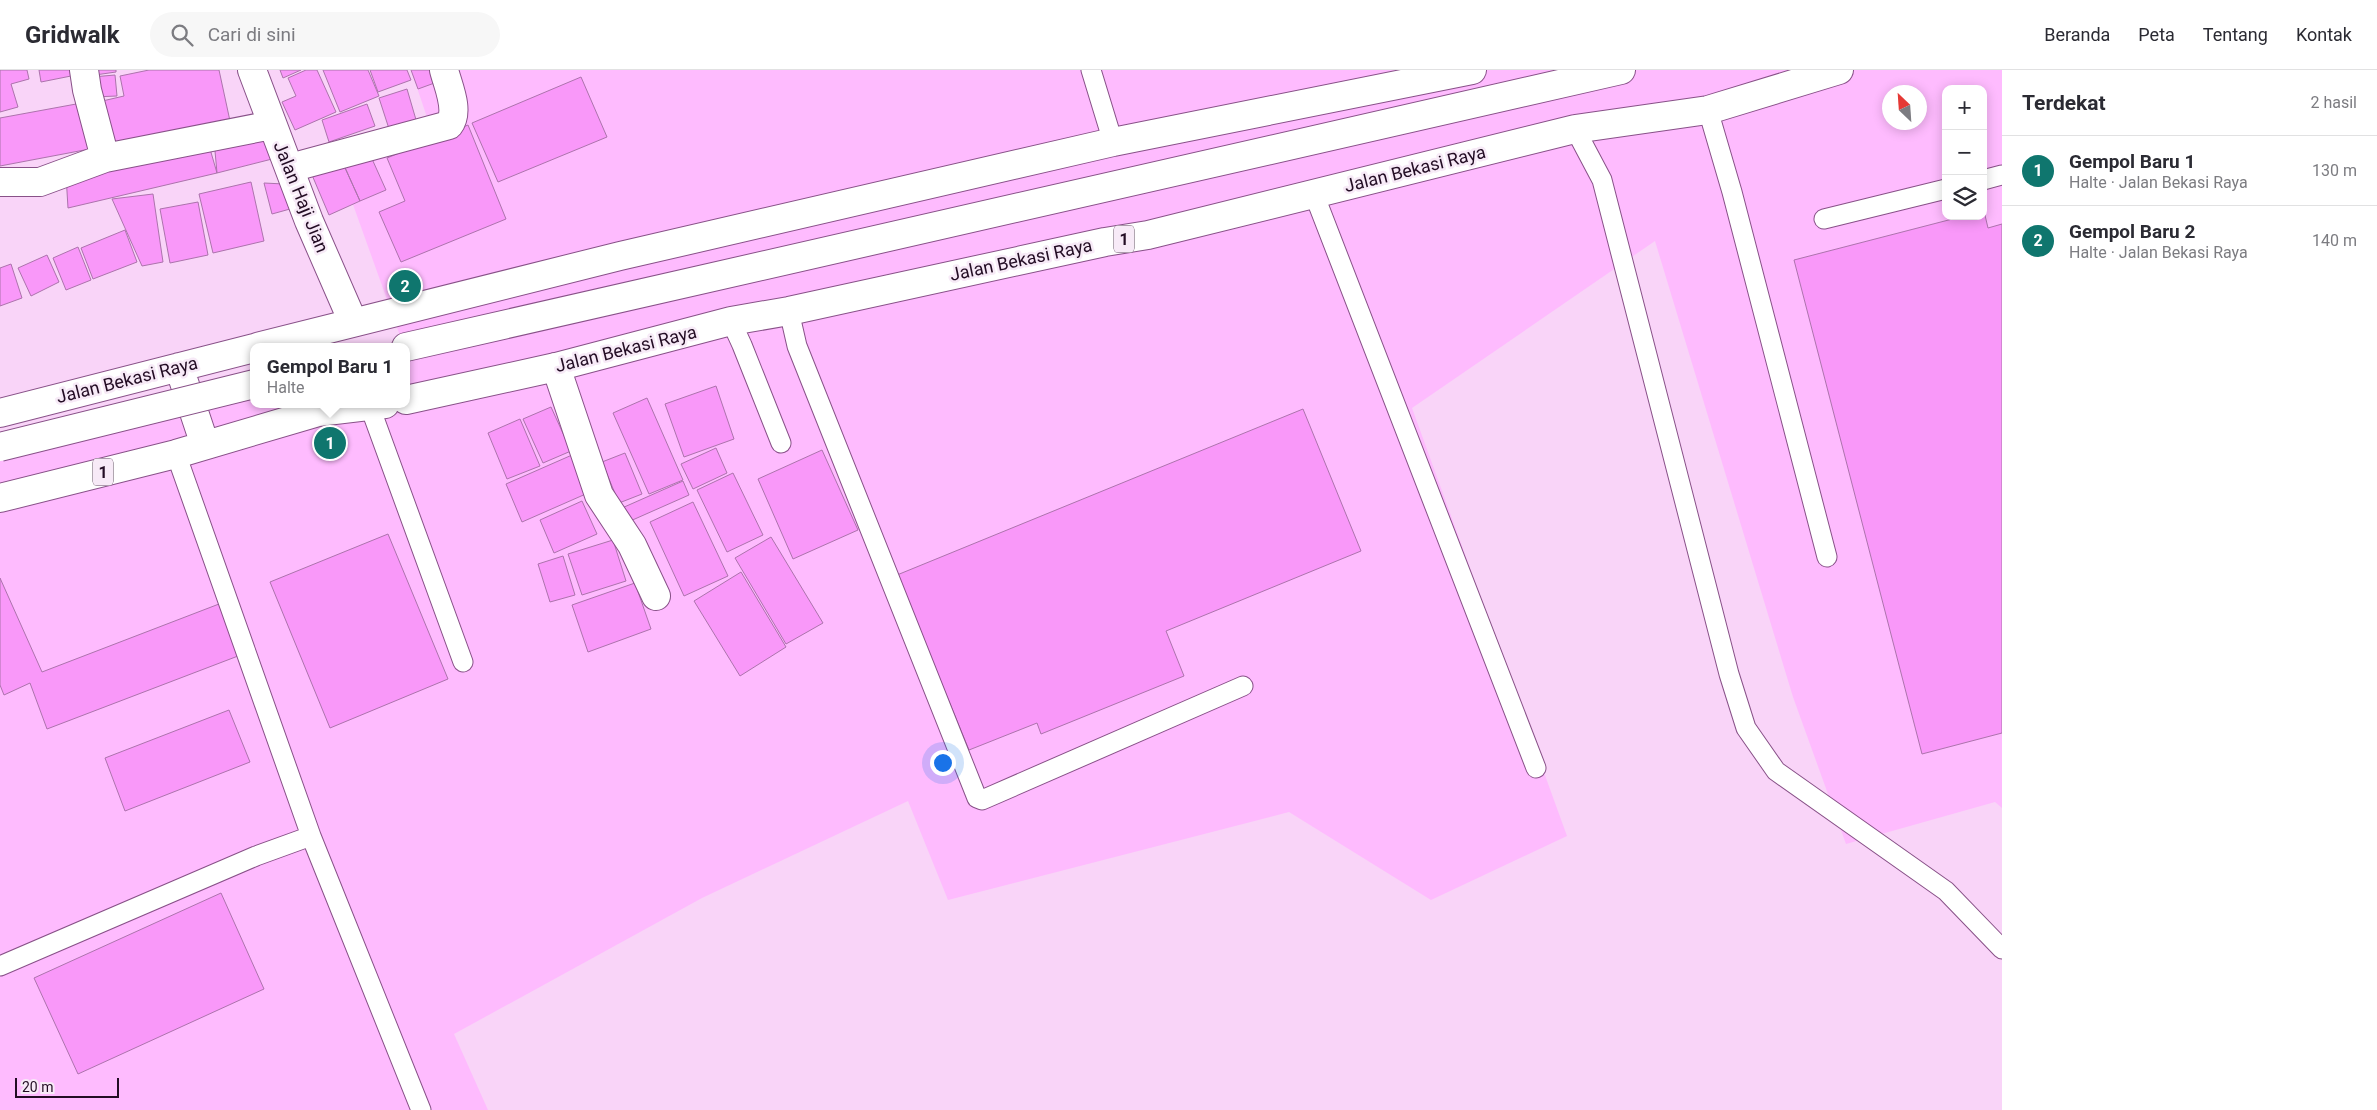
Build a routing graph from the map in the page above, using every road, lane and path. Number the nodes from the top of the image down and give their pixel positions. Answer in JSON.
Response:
{"nodes":[{"id":1,"x":84,"y":70,"type":"edge"},
{"id":2,"x":252,"y":70,"type":"edge"},
{"id":3,"x":444,"y":70,"type":"edge"},
{"id":4,"x":1091,"y":70,"type":"edge"},
{"id":5,"x":1472,"y":70,"type":"edge"},
{"id":6,"x":1621,"y":70,"type":"edge"},
{"id":7,"x":1838,"y":70,"type":"edge"},
{"id":8,"x":1708,"y":110,"type":"junction"},
{"id":9,"x":272,"y":124,"type":"junction"},
{"id":10,"x":1576,"y":128,"type":"junction"},
{"id":11,"x":1113,"y":142,"type":"junction"},
{"id":12,"x":105,"y":158,"type":"junction"},
{"id":13,"x":290,"y":168,"type":"junction"},
{"id":14,"x":2002,"y":175,"type":"edge"},
{"id":15,"x":1987,"y":179,"type":"edge"},
{"id":16,"x":0,"y":182,"type":"edge"},
{"id":17,"x":1942,"y":190,"type":"edge"},
{"id":18,"x":1314,"y":194,"type":"junction"},
{"id":19,"x":1824,"y":219,"type":"dead end"},
{"id":20,"x":789,"y":312,"type":"junction"},
{"id":21,"x":731,"y":321,"type":"junction"},
{"id":22,"x":353,"y":322,"type":"junction"},
{"id":23,"x":271,"y":343,"type":"edge"},
{"id":24,"x":410,"y":346,"type":"edge"},
{"id":25,"x":250,"y":348,"type":"edge"},
{"id":26,"x":179,"y":367,"type":"junction"},
{"id":27,"x":556,"y":367,"type":"junction"},
{"id":28,"x":250,"y":385,"type":"edge"},
{"id":29,"x":410,"y":399,"type":"edge"},
{"id":30,"x":358,"y":408,"type":"edge"},
{"id":31,"x":377,"y":408,"type":"edge"},
{"id":32,"x":0,"y":413,"type":"edge"},
{"id":33,"x":781,"y":443,"type":"dead end"},
{"id":34,"x":205,"y":446,"type":"junction"},
{"id":35,"x":0,"y":447,"type":"edge"},
{"id":36,"x":176,"y":454,"type":"junction"},
{"id":37,"x":0,"y":498,"type":"edge"},
{"id":38,"x":1827,"y":557,"type":"dead end"},
{"id":39,"x":656,"y":596,"type":"dead end"},
{"id":40,"x":463,"y":662,"type":"dead end"},
{"id":41,"x":1243,"y":686,"type":"dead end"},
{"id":42,"x":1536,"y":768,"type":"dead end"},
{"id":43,"x":311,"y":836,"type":"junction"},
{"id":44,"x":2002,"y":949,"type":"edge"},
{"id":45,"x":0,"y":966,"type":"edge"},
{"id":46,"x":421,"y":1110,"type":"edge"}],
"edges":[{"from":1,"to":12,"type":"main road"},
{"from":2,"to":9,"type":"main road","name":"Jalan Haji Jian"},
{"from":3,"to":13,"type":"main road"},
{"from":4,"to":11,"type":"lane"},
{"from":5,"to":11,"type":"main road","name":"Jalan Bekasi Raya"},
{"from":6,"to":24,"type":"main road"},
{"from":7,"to":8,"type":"main road","name":"Jalan Bekasi Raya","number":"1"},
{"from":8,"to":10,"type":"main road","name":"Jalan Bekasi Raya","number":"1"},
{"from":8,"to":38,"type":"lane"},
{"from":9,"to":12,"type":"main road"},
{"from":9,"to":13,"type":"main road","name":"Jalan Haji Jian"},
{"from":10,"to":18,"type":"main road","name":"Jalan Bekasi Raya","number":"1"},
{"from":10,"to":44,"type":"lane"},
{"from":11,"to":22,"type":"main road","name":"Jalan Bekasi Raya"},
{"from":12,"to":16,"type":"main road"},
{"from":13,"to":22,"type":"main road","name":"Jalan Haji Jian"},
{"from":14,"to":15,"type":"lane"},
{"from":17,"to":19,"type":"lane"},
{"from":18,"to":20,"type":"main road","name":"Jalan Bekasi Raya","number":"1"},
{"from":18,"to":42,"type":"lane"},
{"from":20,"to":21,"type":"main road","name":"Jalan Bekasi Raya","number":"1"},
{"from":20,"to":41,"type":"lane"},
{"from":21,"to":27,"type":"main road","name":"Jalan Bekasi Raya","number":"1"},
{"from":21,"to":33,"type":"lane"},
{"from":22,"to":23,"type":"main road","name":"Jalan Bekasi Raya"},
{"from":25,"to":26,"type":"main road","name":"Jalan Bekasi Raya"},
{"from":26,"to":32,"type":"main road","name":"Jalan Bekasi Raya"},
{"from":26,"to":34,"type":"main road"},
{"from":27,"to":29,"type":"main road","name":"Jalan Bekasi Raya","number":"1"},
{"from":27,"to":39,"type":"main road"},
{"from":28,"to":35,"type":"main road","bridge":true},
{"from":30,"to":34,"type":"main road","number":"1"},
{"from":31,"to":40,"type":"lane"},
{"from":34,"to":36,"type":"main road","number":"1"},
{"from":36,"to":37,"type":"main road","number":"1"},
{"from":36,"to":43,"type":"lane"},
{"from":43,"to":45,"type":"lane"},
{"from":43,"to":46,"type":"lane"}]}
